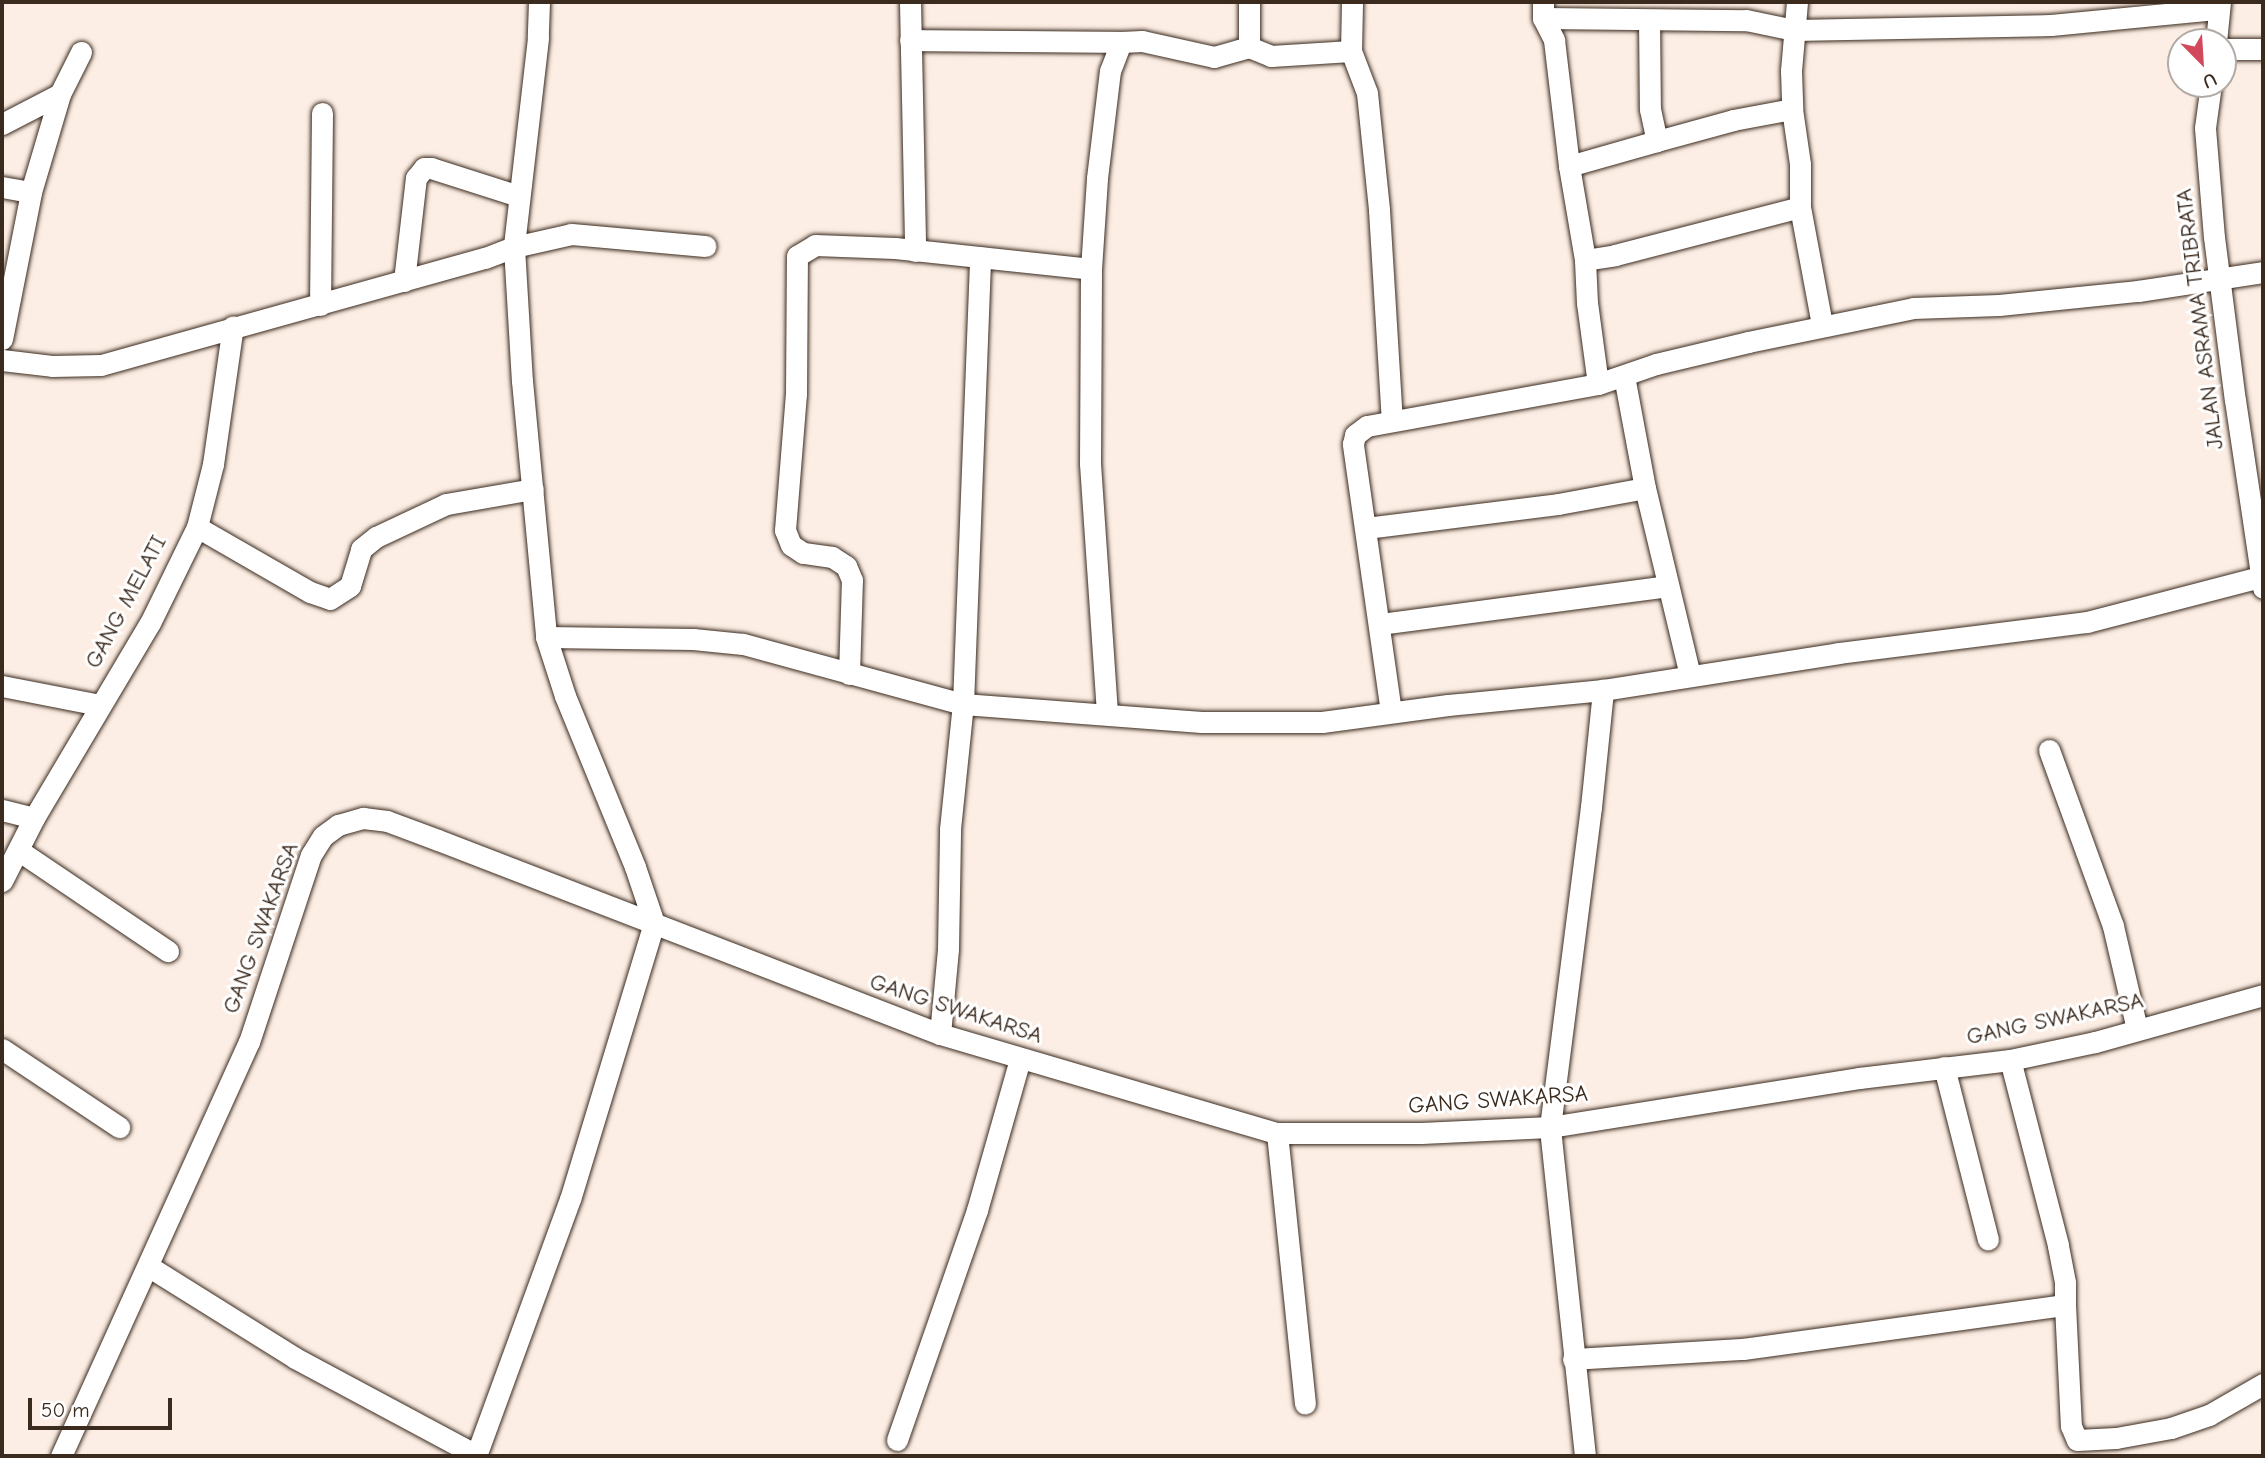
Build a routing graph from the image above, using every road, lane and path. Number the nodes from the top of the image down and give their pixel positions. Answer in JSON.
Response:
{"nodes":[{"id":1,"x":539,"y":2,"type":"edge"},
{"id":2,"x":910,"y":2,"type":"edge"},
{"id":3,"x":1248,"y":2,"type":"edge"},
{"id":4,"x":1352,"y":2,"type":"edge"},
{"id":5,"x":1797,"y":2,"type":"edge"},
{"id":6,"x":2219,"y":5,"type":"edge"},
{"id":7,"x":1543,"y":10,"type":"edge"},
{"id":8,"x":1649,"y":20,"type":"junction"},
{"id":9,"x":2217,"y":28,"type":"edge"},
{"id":10,"x":1794,"y":30,"type":"junction"},
{"id":11,"x":910,"y":40,"type":"junction"},
{"id":12,"x":1121,"y":42,"type":"junction"},
{"id":13,"x":1249,"y":47,"type":"junction"},
{"id":14,"x":2237,"y":49,"type":"edge"},
{"id":15,"x":2263,"y":49,"type":"edge"},
{"id":16,"x":1351,"y":51,"type":"junction"},
{"id":17,"x":81,"y":52,"type":"dead end"},
{"id":18,"x":60,"y":94,"type":"junction"},
{"id":19,"x":2209,"y":98,"type":"edge"},
{"id":20,"x":1792,"y":109,"type":"junction"},
{"id":21,"x":323,"y":113,"type":"dead end"},
{"id":22,"x":2,"y":124,"type":"edge"},
{"id":23,"x":1657,"y":141,"type":"junction"},
{"id":24,"x":1569,"y":166,"type":"junction"},
{"id":25,"x":2,"y":187,"type":"edge"},
{"id":26,"x":31,"y":192,"type":"junction"},
{"id":27,"x":519,"y":197,"type":"junction"},
{"id":28,"x":1800,"y":207,"type":"junction"},
{"id":29,"x":705,"y":246,"type":"dead end"},
{"id":30,"x":514,"y":247,"type":"junction"},
{"id":31,"x":915,"y":251,"type":"junction"},
{"id":32,"x":980,"y":257,"type":"junction"},
{"id":33,"x":1585,"y":260,"type":"junction"},
{"id":34,"x":1091,"y":269,"type":"junction"},
{"id":35,"x":8,"y":270,"type":"edge"},
{"id":36,"x":2263,"y":272,"type":"edge"},
{"id":37,"x":2220,"y":277,"type":"junction"},
{"id":38,"x":404,"y":281,"type":"junction"},
{"id":39,"x":320,"y":305,"type":"junction"},
{"id":40,"x":1822,"y":325,"type":"junction"},
{"id":41,"x":233,"y":326,"type":"junction"},
{"id":42,"x":2,"y":339,"type":"edge"},
{"id":43,"x":2,"y":360,"type":"edge"},
{"id":44,"x":1624,"y":376,"type":"junction"},
{"id":45,"x":1598,"y":384,"type":"junction"},
{"id":46,"x":1392,"y":421,"type":"junction"},
{"id":47,"x":1645,"y":488,"type":"junction"},
{"id":48,"x":533,"y":489,"type":"junction"},
{"id":49,"x":197,"y":527,"type":"junction"},
{"id":50,"x":1366,"y":528,"type":"junction"},
{"id":51,"x":2262,"y":580,"type":"edge"},
{"id":52,"x":1668,"y":586,"type":"junction"},
{"id":53,"x":1380,"y":624,"type":"junction"},
{"id":54,"x":546,"y":637,"type":"junction"},
{"id":55,"x":849,"y":674,"type":"junction"},
{"id":56,"x":1690,"y":676,"type":"junction"},
{"id":57,"x":2,"y":686,"type":"edge"},
{"id":58,"x":1603,"y":690,"type":"junction"},
{"id":59,"x":963,"y":704,"type":"junction"},
{"id":60,"x":100,"y":705,"type":"junction"},
{"id":61,"x":1391,"y":712,"type":"junction"},
{"id":62,"x":1107,"y":713,"type":"junction"},
{"id":63,"x":2049,"y":750,"type":"dead end"},
{"id":64,"x":2,"y":810,"type":"edge"},
{"id":65,"x":34,"y":818,"type":"junction"},
{"id":66,"x":18,"y":850,"type":"junction"},
{"id":67,"x":2,"y":881,"type":"edge"},
{"id":68,"x":654,"y":923,"type":"junction"},
{"id":69,"x":168,"y":951,"type":"dead end"},
{"id":70,"x":2263,"y":995,"type":"edge"},
{"id":71,"x":2137,"y":1029,"type":"junction"},
{"id":72,"x":940,"y":1034,"type":"junction"},
{"id":73,"x":2,"y":1049,"type":"edge"},
{"id":74,"x":1020,"y":1059,"type":"junction"},
{"id":75,"x":2010,"y":1060,"type":"junction"},
{"id":76,"x":1944,"y":1067,"type":"junction"},
{"id":77,"x":119,"y":1127,"type":"dead end"},
{"id":78,"x":1550,"y":1127,"type":"junction"},
{"id":79,"x":1277,"y":1133,"type":"junction"},
{"id":80,"x":1988,"y":1238,"type":"dead end"},
{"id":81,"x":148,"y":1266,"type":"junction"},
{"id":82,"x":2065,"y":1305,"type":"junction"},
{"id":83,"x":1573,"y":1359,"type":"junction"},
{"id":84,"x":2263,"y":1384,"type":"edge"},
{"id":85,"x":1305,"y":1404,"type":"dead end"},
{"id":86,"x":897,"y":1440,"type":"dead end"},
{"id":87,"x":61,"y":1456,"type":"edge"},
{"id":88,"x":476,"y":1456,"type":"edge"},
{"id":89,"x":1585,"y":1456,"type":"edge"}],
"edges":[{"from":1,"to":27,"type":"street"},
{"from":2,"to":11,"type":"street"},
{"from":3,"to":13,"type":"street"},
{"from":4,"to":16,"type":"street"},
{"from":5,"to":10,"type":"street"},
{"from":6,"to":9,"type":"street"},
{"from":6,"to":10,"type":"street"},
{"from":7,"to":8,"type":"street"},
{"from":7,"to":24,"type":"street"},
{"from":8,"to":10,"type":"street"},
{"from":8,"to":23,"type":"street"},
{"from":10,"to":20,"type":"street"},
{"from":11,"to":12,"type":"street"},
{"from":11,"to":31,"type":"street"},
{"from":12,"to":13,"type":"street"},
{"from":12,"to":34,"type":"street"},
{"from":13,"to":16,"type":"street"},
{"from":14,"to":15,"type":"street"},
{"from":16,"to":46,"type":"street"},
{"from":17,"to":18,"type":"street"},
{"from":18,"to":22,"type":"street"},
{"from":18,"to":26,"type":"street"},
{"from":19,"to":37,"type":"street","name":"JALAN ASRAMA TRIBRATA"},
{"from":20,"to":23,"type":"street"},
{"from":20,"to":28,"type":"street"},
{"from":21,"to":39,"type":"street"},
{"from":23,"to":24,"type":"street"},
{"from":24,"to":33,"type":"street"},
{"from":25,"to":26,"type":"street"},
{"from":26,"to":35,"type":"street"},
{"from":27,"to":30,"type":"street"},
{"from":27,"to":38,"type":"street"},
{"from":28,"to":33,"type":"street"},
{"from":28,"to":40,"type":"street"},
{"from":29,"to":30,"type":"street"},
{"from":30,"to":38,"type":"street"},
{"from":30,"to":48,"type":"street"},
{"from":31,"to":32,"type":"street"},
{"from":31,"to":55,"type":"street"},
{"from":32,"to":34,"type":"street"},
{"from":32,"to":59,"type":"street"},
{"from":33,"to":45,"type":"street"},
{"from":34,"to":62,"type":"street"},
{"from":35,"to":42,"type":"street"},
{"from":36,"to":37,"type":"street"},
{"from":37,"to":40,"type":"street"},
{"from":37,"to":51,"type":"street","name":"JALAN ASRAMA TRIBRATA"},
{"from":38,"to":39,"type":"street"},
{"from":39,"to":41,"type":"street"},
{"from":40,"to":44,"type":"street"},
{"from":41,"to":43,"type":"street"},
{"from":41,"to":49,"type":"street","name":"GANG MELATI"},
{"from":44,"to":45,"type":"street"},
{"from":44,"to":47,"type":"street"},
{"from":45,"to":46,"type":"street"},
{"from":46,"to":50,"type":"street"},
{"from":47,"to":50,"type":"street"},
{"from":47,"to":52,"type":"street"},
{"from":48,"to":49,"type":"street"},
{"from":48,"to":54,"type":"street"},
{"from":49,"to":60,"type":"street","name":"GANG MELATI"},
{"from":50,"to":53,"type":"street"},
{"from":51,"to":56,"type":"street"},
{"from":52,"to":53,"type":"street"},
{"from":52,"to":56,"type":"street"},
{"from":53,"to":61,"type":"street"},
{"from":54,"to":55,"type":"street"},
{"from":54,"to":68,"type":"street"},
{"from":55,"to":59,"type":"street"},
{"from":56,"to":58,"type":"street"},
{"from":57,"to":60,"type":"street"},
{"from":58,"to":61,"type":"street"},
{"from":58,"to":78,"type":"street"},
{"from":59,"to":62,"type":"street"},
{"from":59,"to":72,"type":"street"},
{"from":60,"to":65,"type":"street","name":"GANG MELATI"},
{"from":61,"to":62,"type":"street"},
{"from":63,"to":71,"type":"street"},
{"from":64,"to":65,"type":"street"},
{"from":65,"to":66,"type":"street","name":"GANG MELATI"},
{"from":66,"to":67,"type":"street","name":"GANG MELATI"},
{"from":66,"to":69,"type":"street"},
{"from":68,"to":72,"type":"street","name":"GANG SWAKARSA"},
{"from":68,"to":81,"type":"street","name":"GANG SWAKARSA"},
{"from":68,"to":88,"type":"street"},
{"from":70,"to":71,"type":"street","name":"GANG SWAKARSA"},
{"from":71,"to":75,"type":"street","name":"GANG SWAKARSA"},
{"from":72,"to":74,"type":"street","name":"GANG SWAKARSA"},
{"from":73,"to":77,"type":"street"},
{"from":74,"to":79,"type":"street","name":"GANG SWAKARSA"},
{"from":74,"to":86,"type":"street"},
{"from":75,"to":76,"type":"street","name":"GANG SWAKARSA"},
{"from":75,"to":82,"type":"street"},
{"from":76,"to":78,"type":"street","name":"GANG SWAKARSA"},
{"from":76,"to":80,"type":"street"},
{"from":78,"to":79,"type":"street","name":"GANG SWAKARSA"},
{"from":78,"to":83,"type":"street"},
{"from":79,"to":85,"type":"street"},
{"from":81,"to":87,"type":"street","name":"GANG SWAKARSA"},
{"from":81,"to":88,"type":"street"},
{"from":82,"to":83,"type":"street"},
{"from":82,"to":84,"type":"street"},
{"from":83,"to":89,"type":"street"}]}
